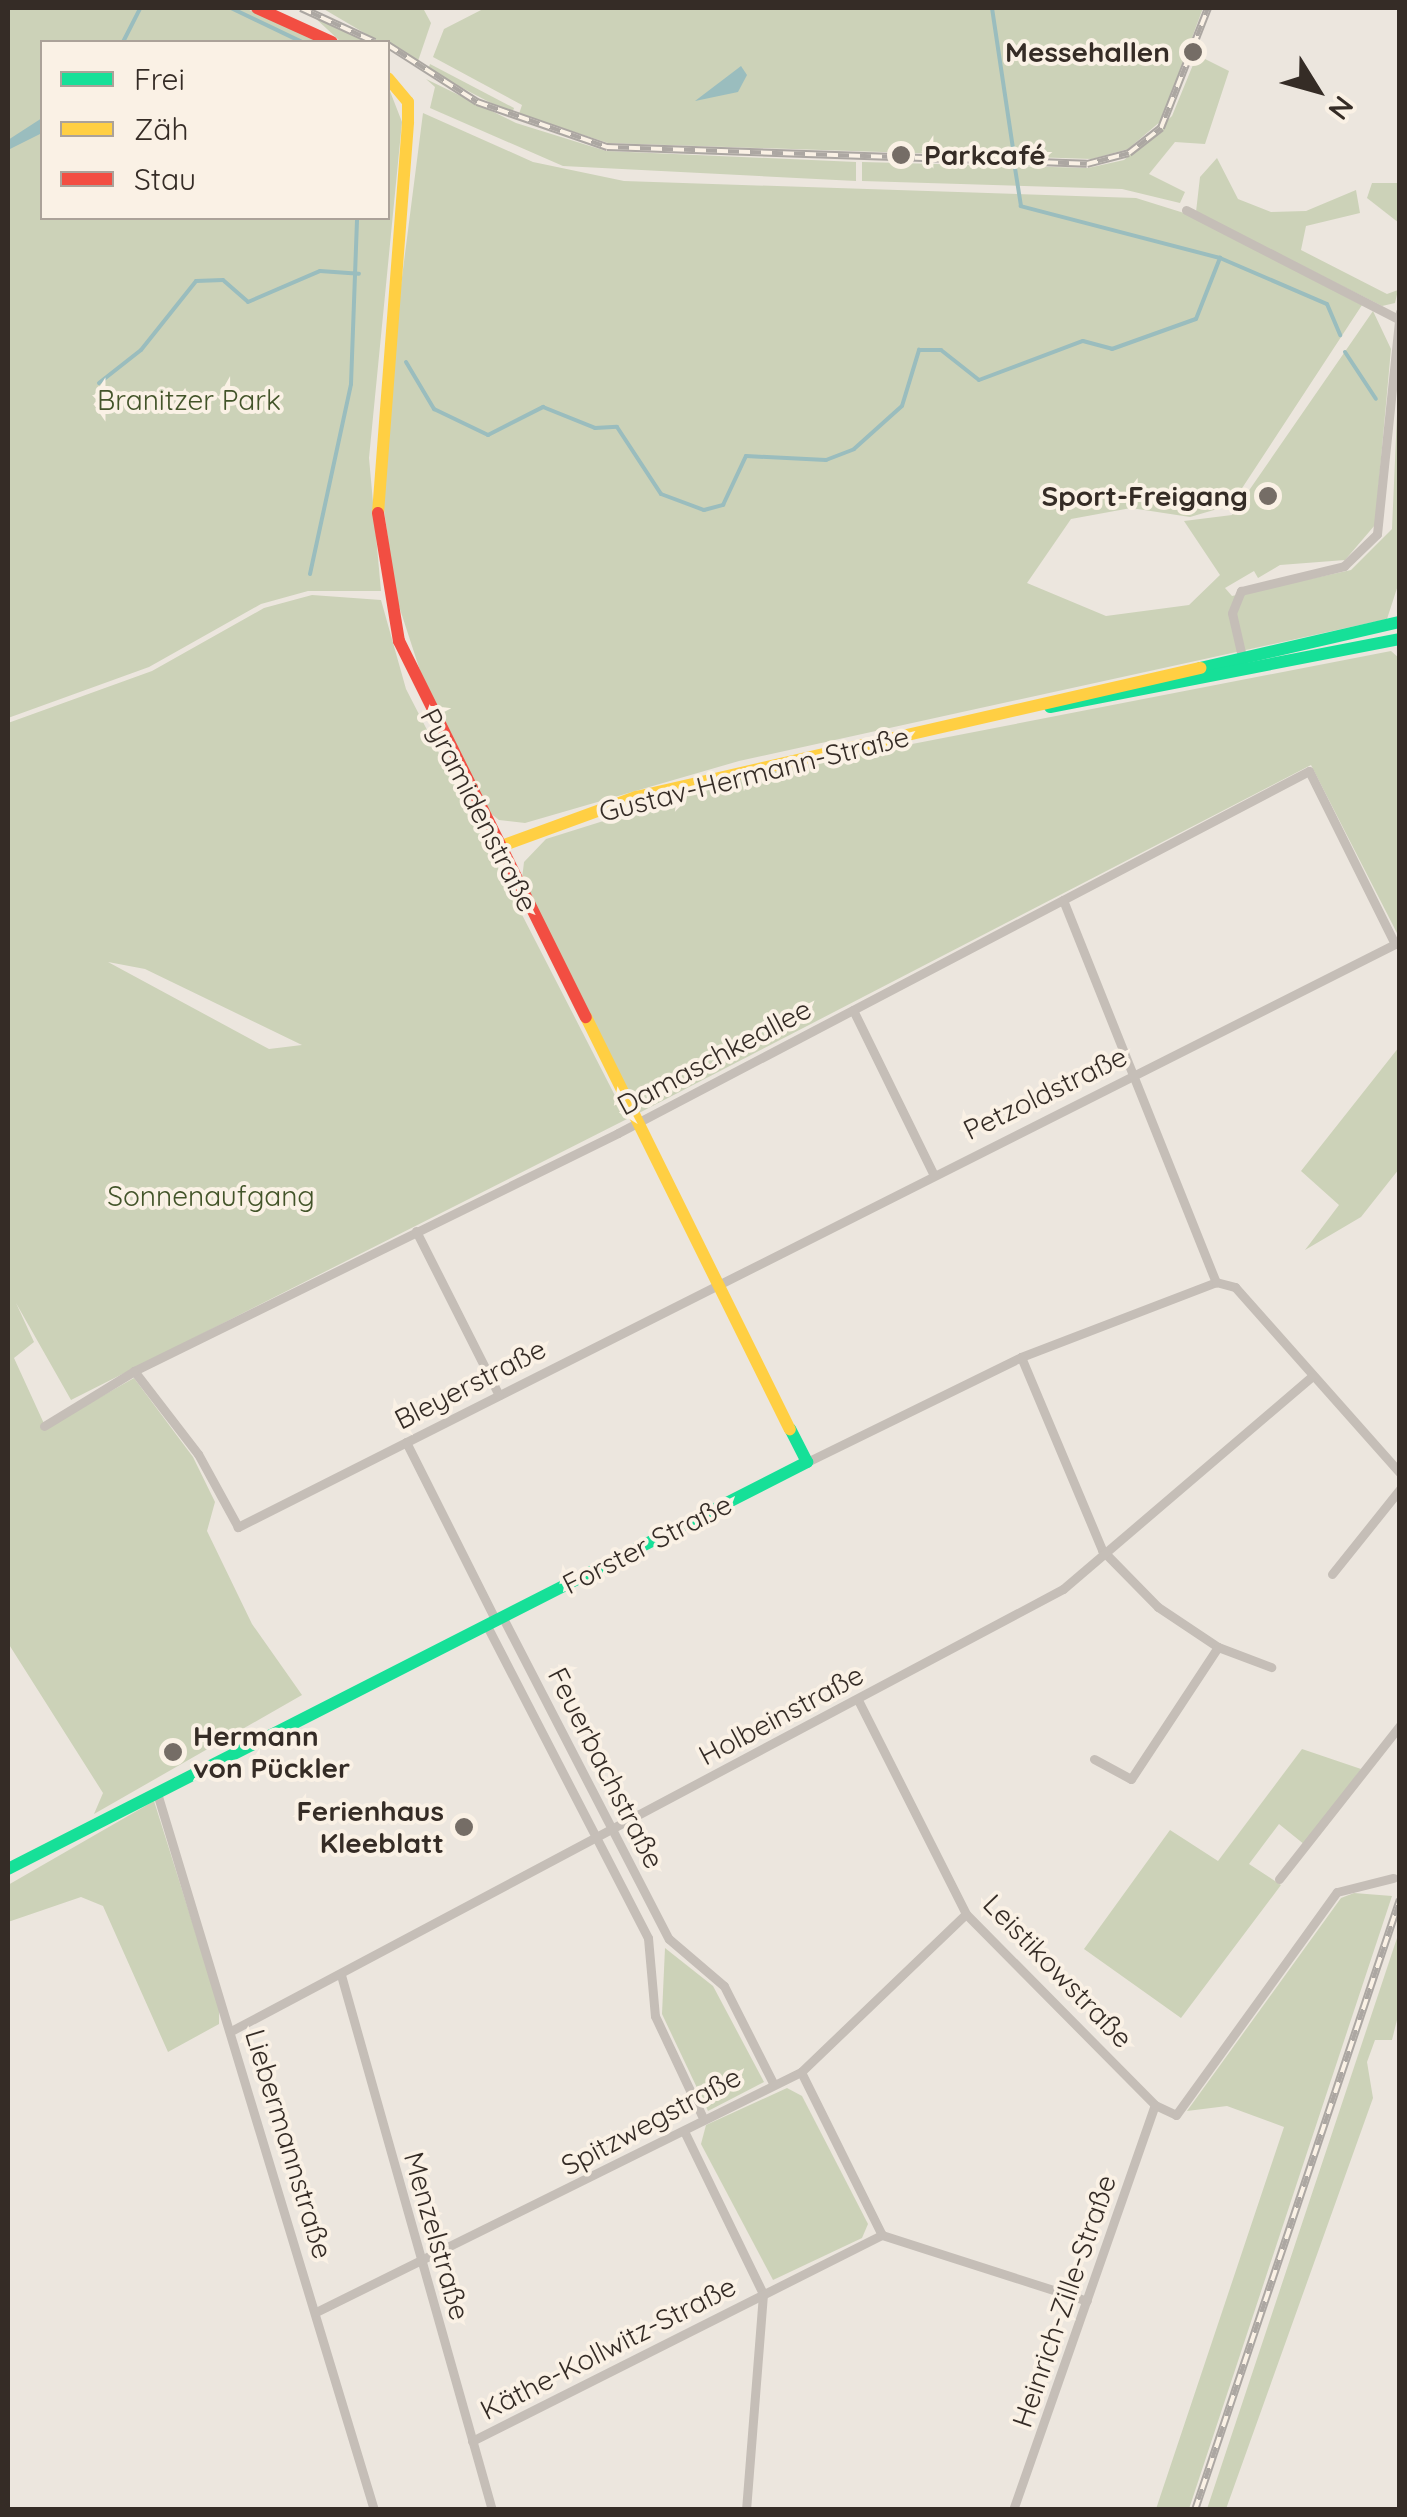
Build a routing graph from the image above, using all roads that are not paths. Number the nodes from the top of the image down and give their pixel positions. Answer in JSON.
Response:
{"nodes":[{"id":1,"x":258,"y":8,"type":"edge"},
{"id":2,"x":328,"y":40,"type":"edge"},
{"id":3,"x":390,"y":80,"type":"edge"},
{"id":4,"x":1186,"y":210,"type":"dead end"},
{"id":5,"x":1399,"y":316,"type":"edge"},
{"id":6,"x":1400,"y":622,"type":"edge"},
{"id":7,"x":1400,"y":639,"type":"edge"},
{"id":8,"x":1244,"y":663,"type":"junction"},
{"id":9,"x":498,"y":847,"type":"junction"},
{"id":10,"x":1063,"y":900,"type":"junction"},
{"id":11,"x":1395,"y":944,"type":"joint"},
{"id":12,"x":854,"y":1010,"type":"junction"},
{"id":13,"x":1133,"y":1074,"type":"junction"},
{"id":14,"x":637,"y":1123,"type":"junction"},
{"id":15,"x":934,"y":1174,"type":"junction"},
{"id":16,"x":416,"y":1231,"type":"junction"},
{"id":17,"x":1216,"y":1282,"type":"junction"},
{"id":18,"x":717,"y":1285,"type":"junction"},
{"id":19,"x":1021,"y":1357,"type":"junction"},
{"id":20,"x":134,"y":1372,"type":"junction"},
{"id":21,"x":1310,"y":1377,"type":"junction"},
{"id":22,"x":499,"y":1395,"type":"junction"},
{"id":23,"x":44,"y":1426,"type":"dead end"},
{"id":24,"x":406,"y":1442,"type":"junction"},
{"id":25,"x":807,"y":1462,"type":"junction"},
{"id":26,"x":1400,"y":1473,"type":"edge"},
{"id":27,"x":1400,"y":1489,"type":"edge"},
{"id":28,"x":1102,"y":1550,"type":"junction"},
{"id":29,"x":1332,"y":1574,"type":"dead end"},
{"id":30,"x":495,"y":1622,"type":"junction"},
{"id":31,"x":1218,"y":1648,"type":"junction"},
{"id":32,"x":1270,"y":1668,"type":"dead end"},
{"id":33,"x":858,"y":1700,"type":"junction"},
{"id":34,"x":1400,"y":1725,"type":"edge"},
{"id":35,"x":1094,"y":1759,"type":"dead end"},
{"id":36,"x":157,"y":1793,"type":"junction"},
{"id":37,"x":610,"y":1830,"type":"junction"},
{"id":38,"x":596,"y":1838,"type":"junction"},
{"id":39,"x":8,"y":1869,"type":"edge"},
{"id":40,"x":1393,"y":1878,"type":"dead end"},
{"id":41,"x":1280,"y":1880,"type":"dead end"},
{"id":42,"x":966,"y":1914,"type":"junction"},
{"id":43,"x":341,"y":1974,"type":"junction"},
{"id":44,"x":231,"y":2031,"type":"junction"},
{"id":45,"x":801,"y":2072,"type":"junction"},
{"id":46,"x":772,"y":2083,"type":"junction"},
{"id":47,"x":1155,"y":2105,"type":"junction"},
{"id":48,"x":702,"y":2116,"type":"junction"},
{"id":49,"x":684,"y":2131,"type":"junction"},
{"id":50,"x":882,"y":2234,"type":"junction"},
{"id":51,"x":421,"y":2264,"type":"junction"},
{"id":52,"x":764,"y":2294,"type":"junction"},
{"id":53,"x":1086,"y":2301,"type":"junction"},
{"id":54,"x":316,"y":2312,"type":"junction"},
{"id":55,"x":472,"y":2441,"type":"junction"},
{"id":56,"x":374,"y":2510,"type":"edge"},
{"id":57,"x":492,"y":2510,"type":"edge"},
{"id":58,"x":746,"y":2510,"type":"edge"},
{"id":59,"x":1013,"y":2510,"type":"edge"}],
"edges":[{"from":1,"to":2,"type":"main road"},
{"from":3,"to":9,"type":"main road","name":"Pyramidenstraße"},
{"from":4,"to":5,"type":"street"},
{"from":5,"to":8,"type":"street"},
{"from":6,"to":8,"type":"main road","name":"Gustav-Hermann-Straße"},
{"from":7,"to":8,"type":"main road","name":"Gustav-Hermann-Straße"},
{"from":8,"to":9,"type":"main road","name":"Gustav-Hermann-Straße"},
{"from":9,"to":14,"type":"main road","name":"Pyramidenstraße"},
{"from":10,"to":11,"type":"street","name":"Damaschkeallee"},
{"from":10,"to":12,"type":"street","name":"Damaschkeallee"},
{"from":10,"to":13,"type":"street"},
{"from":11,"to":13,"type":"street","name":"Petzoldstraße"},
{"from":12,"to":14,"type":"street","name":"Damaschkeallee"},
{"from":12,"to":15,"type":"street"},
{"from":13,"to":15,"type":"street","name":"Petzoldstraße"},
{"from":13,"to":17,"type":"street"},
{"from":14,"to":16,"type":"street","name":"Damaschkeallee"},
{"from":14,"to":18,"type":"main road","name":"Pyramidenstraße"},
{"from":15,"to":18,"type":"street","name":"Petzoldstraße"},
{"from":16,"to":20,"type":"street","name":"Damaschkeallee"},
{"from":16,"to":22,"type":"street"},
{"from":17,"to":19,"type":"street","name":"Forster Straße"},
{"from":17,"to":21,"type":"street"},
{"from":18,"to":22,"type":"street","name":"Bleyerstraße"},
{"from":18,"to":25,"type":"main road","name":"Pyramidenstraße"},
{"from":19,"to":25,"type":"street","name":"Forster Straße"},
{"from":19,"to":28,"type":"street"},
{"from":20,"to":23,"type":"street","name":"Damaschkeallee"},
{"from":20,"to":24,"type":"street","name":"Bleyerstraße"},
{"from":21,"to":26,"type":"street"},
{"from":21,"to":28,"type":"street","name":"Holbeinstraße"},
{"from":22,"to":24,"type":"street","name":"Bleyerstraße"},
{"from":24,"to":30,"type":"street","name":"Feuerbachstraße"},
{"from":25,"to":30,"type":"main road","name":"Forster Straße"},
{"from":27,"to":29,"type":"street"},
{"from":28,"to":31,"type":"street"},
{"from":28,"to":33,"type":"street","name":"Holbeinstraße"},
{"from":30,"to":36,"type":"main road","name":"Forster Straße"},
{"from":30,"to":37,"type":"street","name":"Feuerbachstraße"},
{"from":30,"to":38,"type":"street","name":"Feuerbachstraße"},
{"from":31,"to":32,"type":"street"},
{"from":31,"to":35,"type":"street"},
{"from":33,"to":37,"type":"street","name":"Holbeinstraße"},
{"from":33,"to":42,"type":"street","name":"Leistikowstraße"},
{"from":34,"to":41,"type":"street"},
{"from":36,"to":39,"type":"main road","name":"Forster Straße"},
{"from":36,"to":44,"type":"street","name":"Liebermannstraße"},
{"from":37,"to":38,"type":"street","name":"Holbeinstraße"},
{"from":37,"to":46,"type":"street","name":"Feuerbachstraße"},
{"from":38,"to":43,"type":"street","name":"Holbeinstraße"},
{"from":38,"to":48,"type":"street","name":"Feuerbachstraße"},
{"from":40,"to":47,"type":"street"},
{"from":42,"to":45,"type":"street","name":"Spitzwegstraße"},
{"from":42,"to":47,"type":"street","name":"Leistikowstraße"},
{"from":43,"to":44,"type":"street","name":"Holbeinstraße"},
{"from":43,"to":51,"type":"street","name":"Menzelstraße"},
{"from":44,"to":54,"type":"street","name":"Liebermannstraße"},
{"from":45,"to":46,"type":"street","name":"Spitzwegstraße"},
{"from":45,"to":50,"type":"street"},
{"from":46,"to":48,"type":"street","name":"Spitzwegstraße"},
{"from":47,"to":53,"type":"street","name":"Heinrich-Zille-Straße"},
{"from":48,"to":49,"type":"street","name":"Spitzwegstraße"},
{"from":49,"to":51,"type":"street","name":"Spitzwegstraße"},
{"from":49,"to":52,"type":"street"},
{"from":50,"to":52,"type":"street","name":"Käthe-Kollwitz-Straße"},
{"from":50,"to":53,"type":"street"},
{"from":51,"to":54,"type":"street","name":"Spitzwegstraße"},
{"from":51,"to":55,"type":"street","name":"Menzelstraße"},
{"from":52,"to":55,"type":"street","name":"Käthe-Kollwitz-Straße"},
{"from":52,"to":58,"type":"street"},
{"from":53,"to":59,"type":"street","name":"Heinrich-Zille-Straße"},
{"from":54,"to":56,"type":"street","name":"Liebermannstraße"},
{"from":55,"to":57,"type":"street","name":"Menzelstraße"}]}
